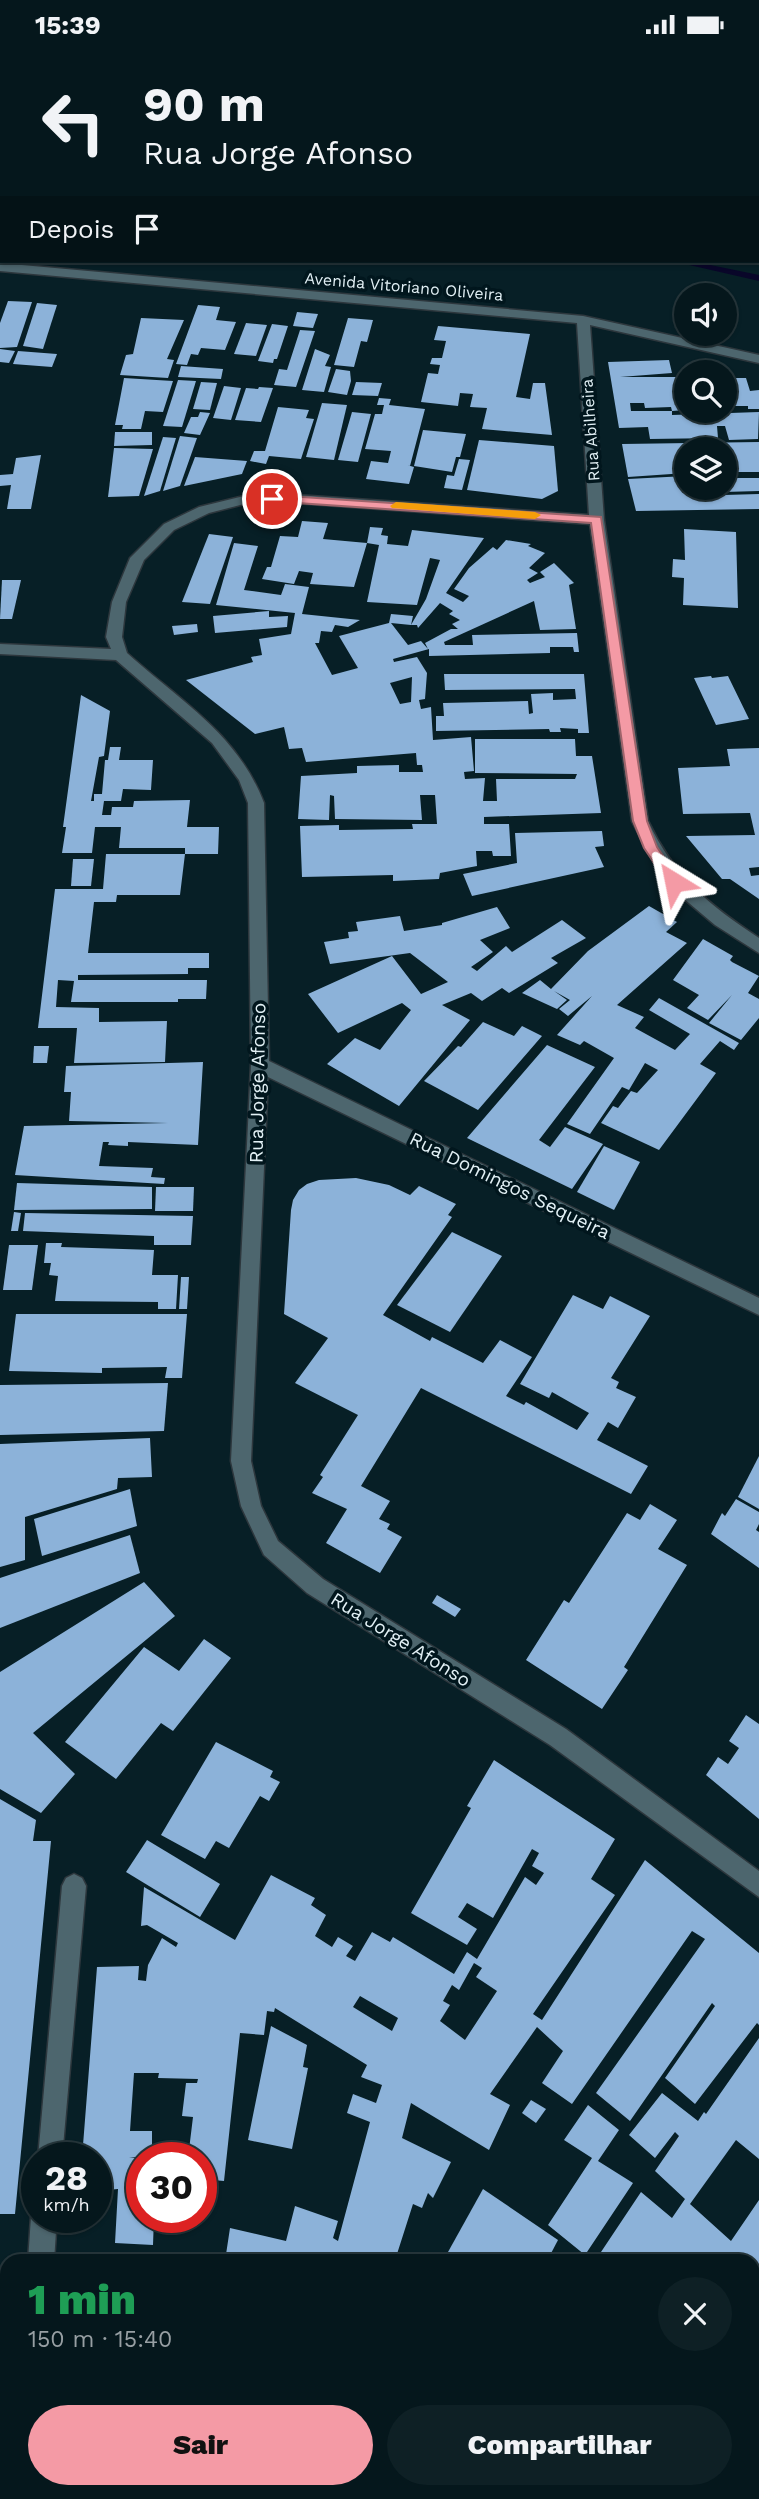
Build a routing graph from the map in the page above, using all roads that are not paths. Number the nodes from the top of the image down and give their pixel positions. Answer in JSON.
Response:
{"nodes":[{"id":1,"x":0,"y":267,"type":"edge"},
{"id":2,"x":583,"y":320,"type":"junction"},
{"id":3,"x":759,"y":359,"type":"edge"},
{"id":4,"x":597,"y":520,"type":"junction"},
{"id":5,"x":0,"y":649,"type":"edge"},
{"id":6,"x":120,"y":656,"type":"junction"},
{"id":7,"x":759,"y":947,"type":"edge"},
{"id":8,"x":260,"y":1065,"type":"junction"},
{"id":9,"x":759,"y":1307,"type":"edge"},
{"id":10,"x":759,"y":1885,"type":"edge"},
{"id":11,"x":74,"y":1886,"type":"dead end"},
{"id":12,"x":51,"y":2142,"type":"edge"},
{"id":13,"x":43,"y":2233,"type":"edge"},
{"id":14,"x":41,"y":2254,"type":"edge"}],
"edges":[{"from":1,"to":2,"type":"street","name":"Avenida Vitoriano Oliveira"},
{"from":2,"to":3,"type":"street","name":"Avenida Vitoriano Oliveira"},
{"from":2,"to":4,"type":"street","name":"Rua Abilheira"},
{"from":4,"to":6,"type":"street"},
{"from":4,"to":7,"type":"street","name":"Rua Abilheira"},
{"from":5,"to":6,"type":"street"},
{"from":6,"to":8,"type":"street","name":"Rua Jorge Afonso"},
{"from":8,"to":9,"type":"street","name":"Rua Domingos Sequeira"},
{"from":8,"to":10,"type":"street","name":"Rua Jorge Afonso"},
{"from":11,"to":12,"type":"street"},
{"from":13,"to":14,"type":"street"}]}
